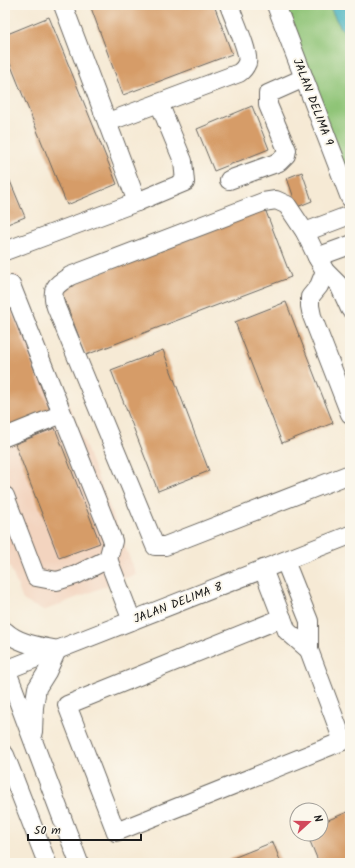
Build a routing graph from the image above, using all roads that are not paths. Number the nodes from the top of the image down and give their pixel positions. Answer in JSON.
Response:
{"nodes":[{"id":1,"x":63,"y":5,"type":"edge"},
{"id":2,"x":229,"y":5,"type":"edge"},
{"id":3,"x":276,"y":5,"type":"edge"},
{"id":4,"x":304,"y":78,"type":"junction"},
{"id":5,"x":159,"y":103,"type":"junction"},
{"id":6,"x":108,"y":122,"type":"junction"},
{"id":7,"x":229,"y":180,"type":"dead end"},
{"id":8,"x":350,"y":198,"type":"edge"},
{"id":9,"x":137,"y":202,"type":"junction"},
{"id":10,"x":350,"y":215,"type":"edge"},
{"id":11,"x":305,"y":232,"type":"junction"},
{"id":12,"x":350,"y":245,"type":"edge"},
{"id":13,"x":5,"y":251,"type":"edge"},
{"id":14,"x":321,"y":264,"type":"junction"},
{"id":15,"x":5,"y":288,"type":"edge"},
{"id":16,"x":350,"y":310,"type":"edge"},
{"id":17,"x":62,"y":414,"type":"junction"},
{"id":18,"x":350,"y":414,"type":"edge"},
{"id":19,"x":5,"y":437,"type":"edge"},
{"id":20,"x":350,"y":474,"type":"edge"},
{"id":21,"x":5,"y":496,"type":"edge"},
{"id":22,"x":350,"y":535,"type":"edge"},
{"id":23,"x":108,"y":559,"type":"junction"},
{"id":24,"x":285,"y":561,"type":"junction"},
{"id":25,"x":263,"y":569,"type":"junction"},
{"id":26,"x":282,"y":618,"type":"junction"},
{"id":27,"x":132,"y":621,"type":"junction"},
{"id":28,"x":5,"y":631,"type":"edge"},
{"id":29,"x":57,"y":650,"type":"junction"},
{"id":30,"x":309,"y":650,"type":"junction"},
{"id":31,"x":6,"y":668,"type":"edge"},
{"id":32,"x":33,"y":739,"type":"junction"},
{"id":33,"x":5,"y":754,"type":"edge"},
{"id":34,"x":47,"y":863,"type":"edge"},
{"id":35,"x":80,"y":863,"type":"edge"}],
"edges":[{"from":1,"to":6,"type":"street"},
{"from":2,"to":5,"type":"street"},
{"from":3,"to":4,"type":"street","name":"JALAN DELIMA 9"},
{"from":4,"to":7,"type":"street"},
{"from":4,"to":8,"type":"street","name":"JALAN DELIMA 9"},
{"from":5,"to":6,"type":"street"},
{"from":5,"to":9,"type":"street"},
{"from":6,"to":9,"type":"street"},
{"from":9,"to":13,"type":"street"},
{"from":10,"to":11,"type":"street"},
{"from":11,"to":14,"type":"street"},
{"from":11,"to":20,"type":"street"},
{"from":12,"to":14,"type":"street"},
{"from":14,"to":16,"type":"street"},
{"from":14,"to":18,"type":"street"},
{"from":15,"to":17,"type":"street"},
{"from":17,"to":19,"type":"street"},
{"from":17,"to":23,"type":"street"},
{"from":21,"to":23,"type":"street"},
{"from":22,"to":24,"type":"street","name":"JALAN DELIMA 8"},
{"from":23,"to":27,"type":"street"},
{"from":24,"to":25,"type":"street","name":"JALAN DELIMA 8"},
{"from":24,"to":30,"type":"street"},
{"from":25,"to":26,"type":"street"},
{"from":25,"to":27,"type":"street","name":"JALAN DELIMA 8"},
{"from":26,"to":30,"type":"street"},
{"from":26,"to":30,"type":"street"},
{"from":27,"to":29,"type":"street","name":"JALAN DELIMA 8"},
{"from":28,"to":29,"type":"street"},
{"from":29,"to":31,"type":"street","name":"JALAN DELIMA 8"},
{"from":29,"to":32,"type":"street"},
{"from":31,"to":32,"type":"street"},
{"from":32,"to":35,"type":"street"},
{"from":33,"to":34,"type":"street"}]}
